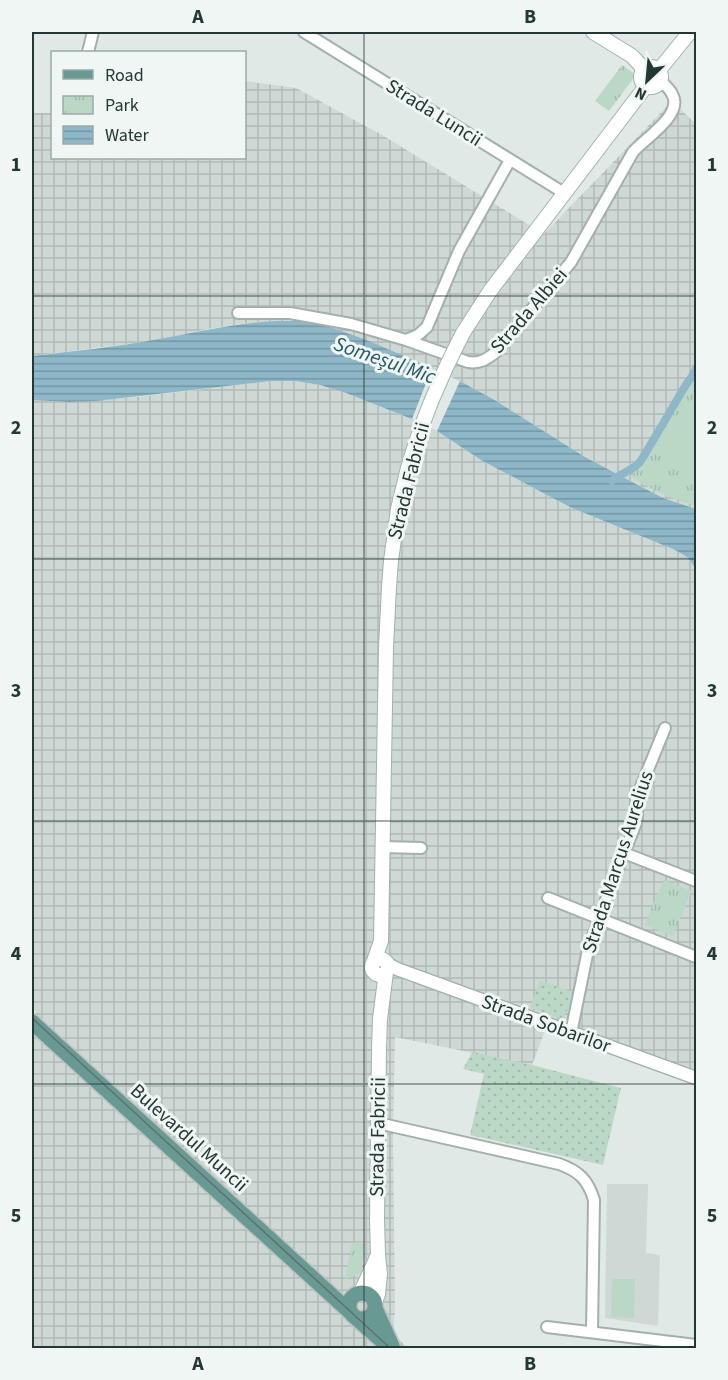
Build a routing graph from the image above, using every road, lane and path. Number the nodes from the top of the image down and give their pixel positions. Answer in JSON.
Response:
{"nodes":[{"id":1,"x":93,"y":32,"type":"edge"},
{"id":2,"x":304,"y":32,"type":"edge"},
{"id":3,"x":593,"y":32,"type":"edge"},
{"id":4,"x":690,"y":32,"type":"edge"},
{"id":5,"x":88,"y":51,"type":"edge"},
{"id":6,"x":655,"y":74,"type":"junction"},
{"id":7,"x":510,"y":160,"type":"junction"},
{"id":8,"x":564,"y":193,"type":"junction"},
{"id":9,"x":238,"y":313,"type":"dead end"},
{"id":10,"x":427,"y":327,"type":"junction"},
{"id":11,"x":406,"y":340,"type":"junction"},
{"id":12,"x":437,"y":352,"type":"junction"},
{"id":13,"x":665,"y":728,"type":"dead end"},
{"id":14,"x":383,"y":847,"type":"junction"},
{"id":15,"x":421,"y":848,"type":"dead end"},
{"id":16,"x":624,"y":853,"type":"junction"},
{"id":17,"x":696,"y":881,"type":"edge"},
{"id":18,"x":548,"y":898,"type":"dead end"},
{"id":19,"x":599,"y":918,"type":"junction"},
{"id":20,"x":696,"y":957,"type":"edge"},
{"id":21,"x":385,"y":967,"type":"junction"},
{"id":22,"x":32,"y":1022,"type":"edge"},
{"id":23,"x":571,"y":1033,"type":"junction"},
{"id":24,"x":696,"y":1078,"type":"edge"},
{"id":25,"x":378,"y":1123,"type":"junction"},
{"id":26,"x":378,"y":1255,"type":"junction"},
{"id":27,"x":318,"y":1284,"type":"junction"},
{"id":28,"x":359,"y":1293,"type":"junction"},
{"id":29,"x":375,"y":1305,"type":"junction"},
{"id":30,"x":353,"y":1315,"type":"junction"},
{"id":31,"x":547,"y":1327,"type":"dead end"},
{"id":32,"x":592,"y":1332,"type":"junction"},
{"id":33,"x":696,"y":1345,"type":"edge"},
{"id":34,"x":392,"y":1348,"type":"edge"}],
"edges":[{"from":1,"to":5,"type":"street"},
{"from":2,"to":7,"type":"street","name":"Strada Luncii"},
{"from":3,"to":6,"type":"main road"},
{"from":4,"to":6,"type":"main road"},
{"from":6,"to":8,"type":"main road","name":"Strada Fabricii"},
{"from":6,"to":12,"type":"street","name":"Strada Albiei"},
{"from":7,"to":8,"type":"street","name":"Strada Luncii"},
{"from":7,"to":10,"type":"street"},
{"from":8,"to":14,"type":"main road","name":"Strada Fabricii","bridge":true},
{"from":9,"to":11,"type":"street","name":"Strada Albiei"},
{"from":10,"to":11,"type":"street"},
{"from":10,"to":12,"type":"street"},
{"from":11,"to":12,"type":"street","name":"Strada Albiei"},
{"from":13,"to":16,"type":"street","name":"Strada Marcus Aurelius"},
{"from":14,"to":15,"type":"street"},
{"from":14,"to":21,"type":"main road","name":"Strada Fabricii"},
{"from":16,"to":17,"type":"street"},
{"from":16,"to":19,"type":"street","name":"Strada Marcus Aurelius"},
{"from":18,"to":19,"type":"street"},
{"from":19,"to":20,"type":"street"},
{"from":19,"to":23,"type":"street","name":"Strada Marcus Aurelius"},
{"from":21,"to":23,"type":"street","name":"Strada Sobarilor"},
{"from":21,"to":25,"type":"main road","name":"Strada Fabricii"},
{"from":22,"to":27,"type":"main road","name":"Bulevardul Muncii"},
{"from":23,"to":24,"type":"street","name":"Strada Sobarilor"},
{"from":25,"to":26,"type":"main road","name":"Strada Fabricii"},
{"from":25,"to":32,"type":"street"},
{"from":26,"to":28,"type":"main road","name":"Strada Fabricii"},
{"from":26,"to":29,"type":"main road","name":"Strada Fabricii"},
{"from":27,"to":28,"type":"main road","name":"Bulevardul Muncii"},
{"from":27,"to":30,"type":"main road","name":"Bulevardul Muncii"},
{"from":28,"to":29,"type":"main road"},
{"from":28,"to":30,"type":"main road"},
{"from":29,"to":30,"type":"main road"},
{"from":29,"to":34,"type":"main road","name":"Bulevardul Muncii"},
{"from":30,"to":34,"type":"main road","name":"Bulevardul Muncii"},
{"from":31,"to":32,"type":"street"},
{"from":32,"to":33,"type":"street"}]}
